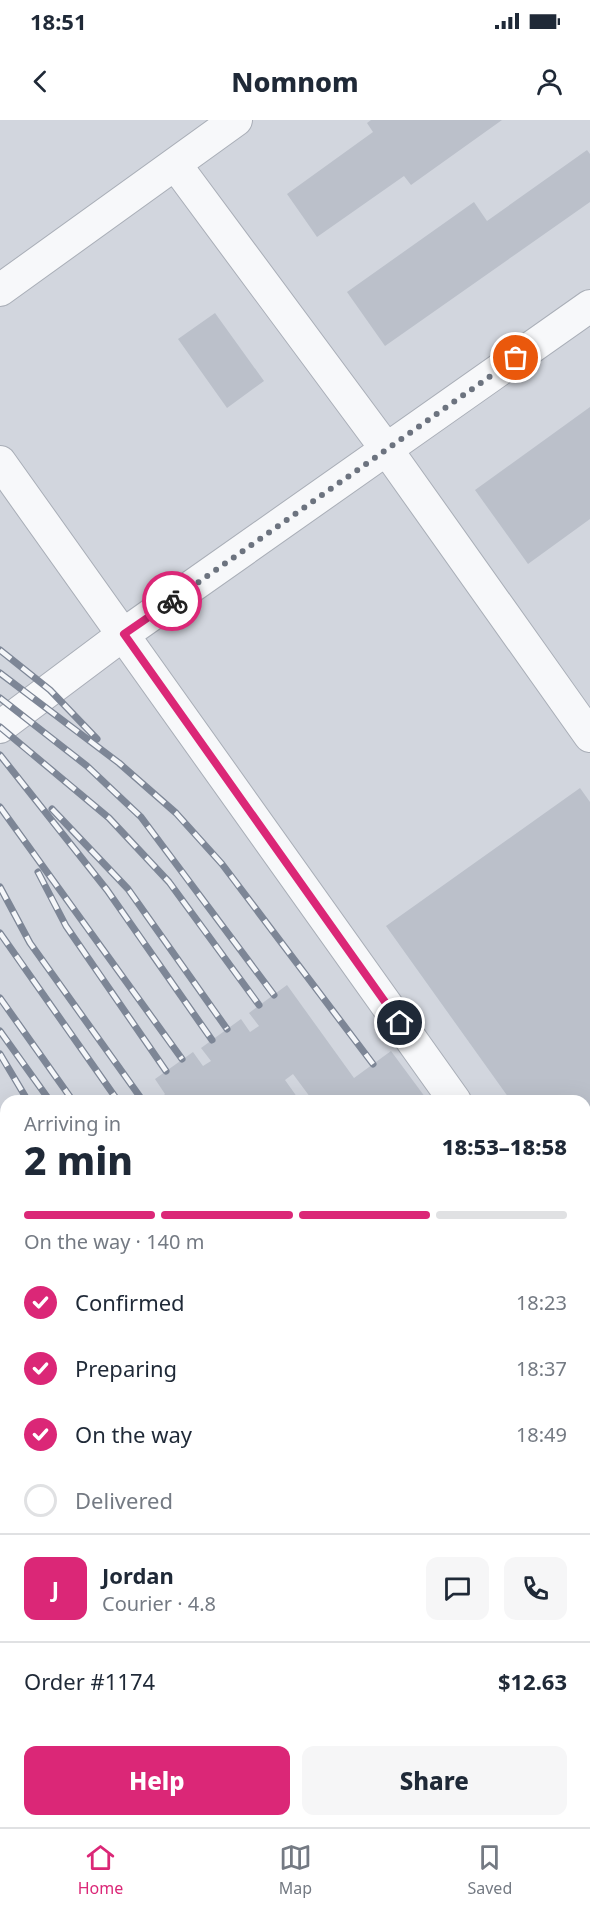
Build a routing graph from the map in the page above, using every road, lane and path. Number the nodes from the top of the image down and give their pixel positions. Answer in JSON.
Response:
{"nodes":[{"id":1,"x":236,"y":120,"type":"edge"},
{"id":2,"x":175,"y":164,"type":"junction"},
{"id":3,"x":0,"y":290,"type":"edge"},
{"id":4,"x":590,"y":306,"type":"edge"},
{"id":5,"x":387,"y":450,"type":"junction"},
{"id":6,"x":0,"y":462,"type":"edge"},
{"id":7,"x":124,"y":634,"type":"junction"},
{"id":8,"x":0,"y":727,"type":"edge"},
{"id":9,"x":590,"y":736,"type":"edge"},
{"id":10,"x":451,"y":1095,"type":"edge"}],
"edges":[{"from":1,"to":2,"type":"lane"},
{"from":2,"to":3,"type":"lane"},
{"from":2,"to":5,"type":"lane"},
{"from":4,"to":5,"type":"lane"},
{"from":5,"to":7,"type":"lane"},
{"from":5,"to":9,"type":"lane"},
{"from":6,"to":7,"type":"lane"},
{"from":7,"to":8,"type":"lane"},
{"from":7,"to":10,"type":"lane"}]}
